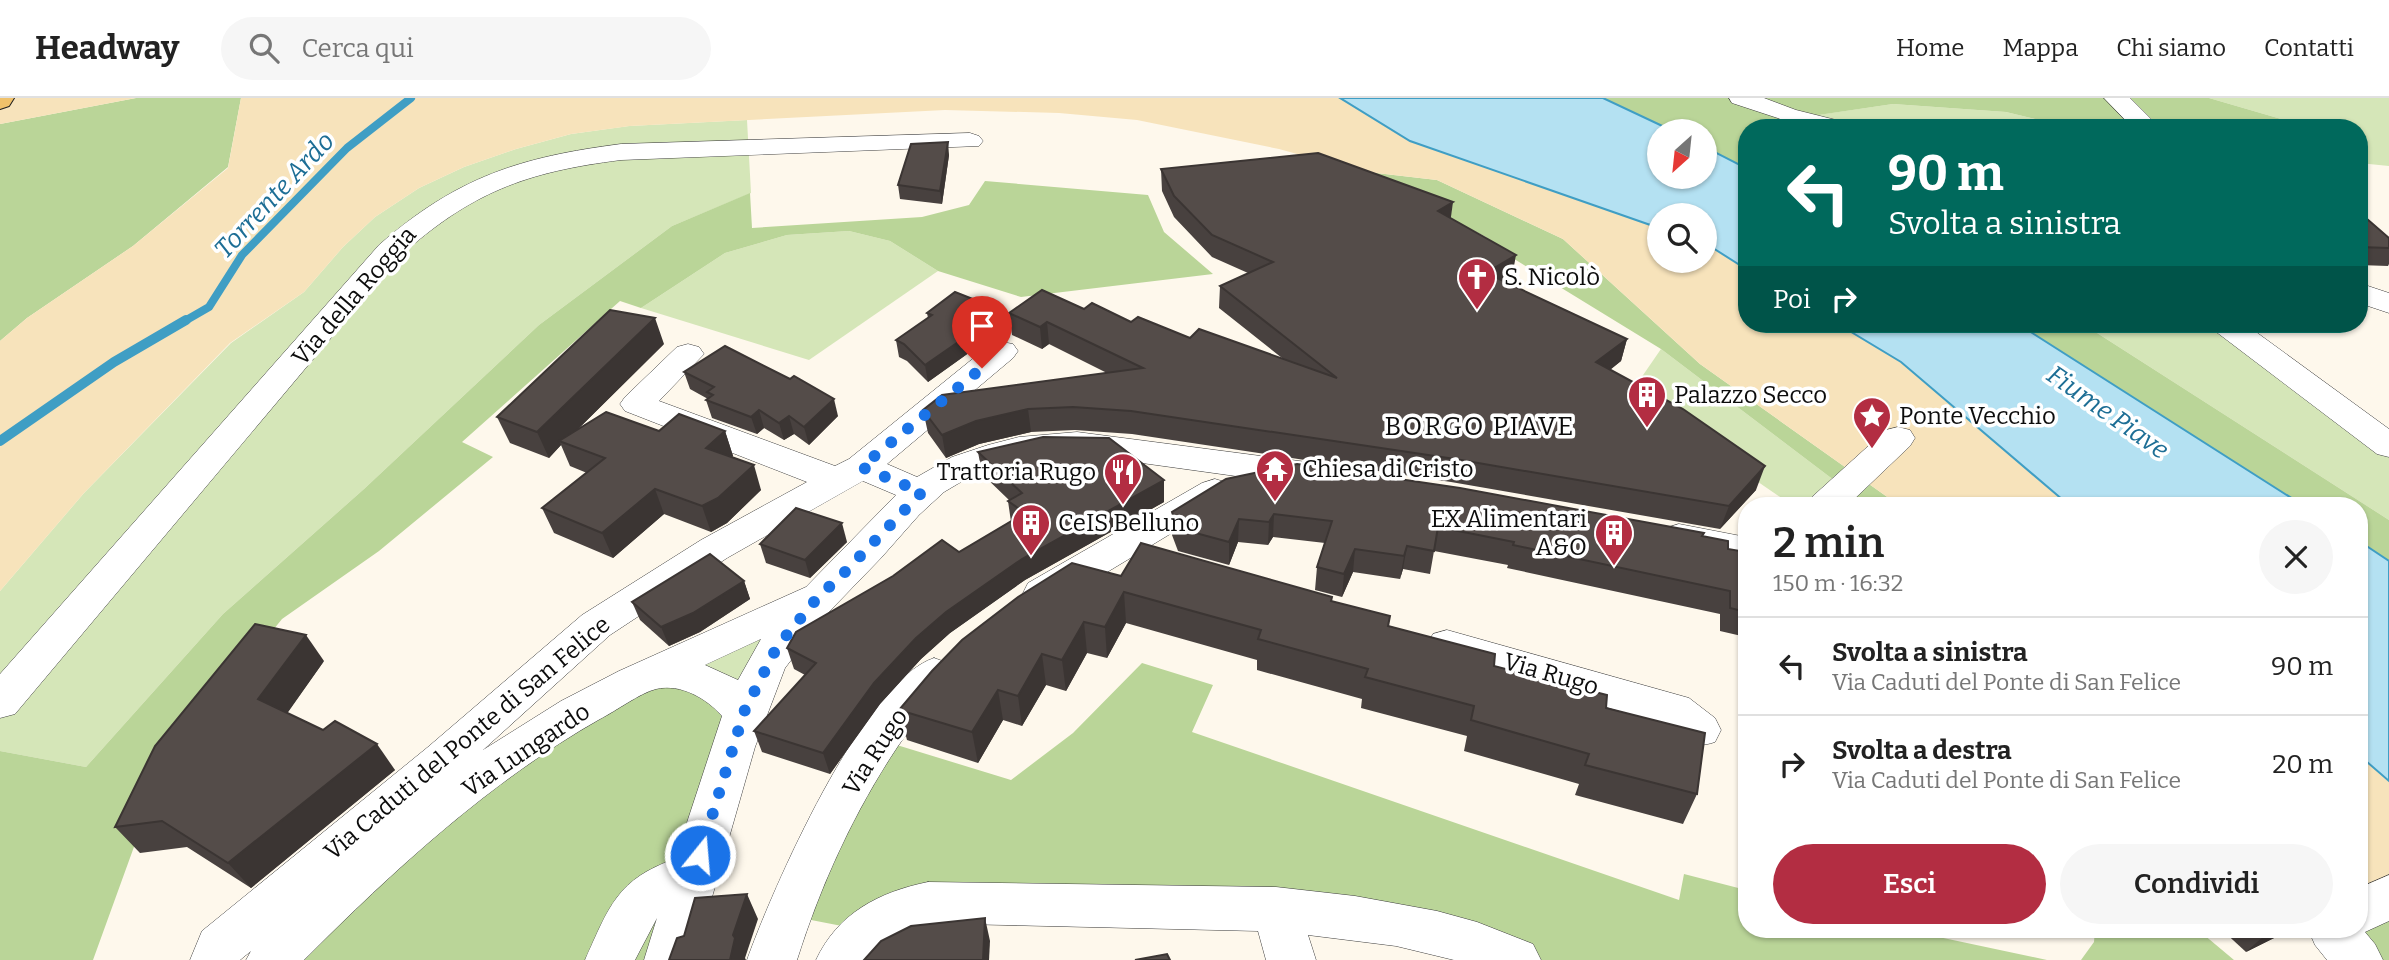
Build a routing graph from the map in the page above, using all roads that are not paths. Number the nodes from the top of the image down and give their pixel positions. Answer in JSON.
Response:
{"nodes":[{"id":1,"x":1741,"y":98,"type":"edge"},
{"id":2,"x":2116,"y":98,"type":"edge"},
{"id":3,"x":1803,"y":119,"type":"edge"},
{"id":4,"x":2138,"y":119,"type":"edge"},
{"id":5,"x":971,"y":141,"type":"dead end"},
{"id":6,"x":2368,"y":296,"type":"edge"},
{"id":7,"x":2389,"y":304,"type":"edge"},
{"id":8,"x":2238,"y":333,"type":"edge"},
{"id":9,"x":1002,"y":351,"type":"dead end"},
{"id":10,"x":688,"y":354,"type":"dead end"},
{"id":11,"x":1898,"y":438,"type":"dead end"},
{"id":12,"x":2389,"y":446,"type":"edge"},
{"id":13,"x":1242,"y":465,"type":"junction"},
{"id":14,"x":849,"y":474,"type":"junction"},
{"id":15,"x":1349,"y":479,"type":"edge"},
{"id":16,"x":922,"y":492,"type":"junction"},
{"id":17,"x":1835,"y":497,"type":"edge"},
{"id":18,"x":1649,"y":531,"type":"edge"},
{"id":19,"x":1738,"y":548,"type":"edge"},
{"id":20,"x":1113,"y":549,"type":"junction"},
{"id":21,"x":1167,"y":564,"type":"edge"},
{"id":22,"x":818,"y":597,"type":"junction"},
{"id":23,"x":1012,"y":614,"type":"edge"},
{"id":24,"x":1407,"y":633,"type":"edge"},
{"id":25,"x":967,"y":647,"type":"edge"},
{"id":26,"x":653,"y":673,"type":"junction"},
{"id":27,"x":0,"y":702,"type":"edge"},
{"id":28,"x":744,"y":712,"type":"junction"},
{"id":29,"x":1700,"y":730,"type":"edge"},
{"id":30,"x":693,"y":876,"type":"junction"},
{"id":31,"x":2389,"y":896,"type":"edge"},
{"id":32,"x":1276,"y":909,"type":"junction"},
{"id":33,"x":2368,"y":915,"type":"edge"},
{"id":34,"x":217,"y":954,"type":"edge"},
{"id":35,"x":271,"y":960,"type":"edge"},
{"id":36,"x":610,"y":960,"type":"edge"},
{"id":37,"x":669,"y":960,"type":"edge"},
{"id":38,"x":772,"y":960,"type":"edge"},
{"id":39,"x":841,"y":960,"type":"edge"},
{"id":40,"x":1292,"y":960,"type":"edge"},
{"id":41,"x":1516,"y":960,"type":"edge"}],
"edges":[{"from":1,"to":3,"type":"street"},
{"from":2,"to":4,"type":"street"},
{"from":5,"to":27,"type":"street","name":"Via della Roggia"},
{"from":6,"to":7,"type":"street"},
{"from":8,"to":12,"type":"street"},
{"from":9,"to":14,"type":"street","name":"Via Caduti del Ponte di San Felice"},
{"from":10,"to":14,"type":"street"},
{"from":11,"to":17,"type":"street"},
{"from":13,"to":15,"type":"street"},
{"from":13,"to":16,"type":"street"},
{"from":13,"to":20,"type":"street"},
{"from":14,"to":16,"type":"street"},
{"from":14,"to":34,"type":"street","name":"Via Caduti del Ponte di San Felice"},
{"from":16,"to":22,"type":"street"},
{"from":18,"to":19,"type":"street"},
{"from":20,"to":21,"type":"street"},
{"from":20,"to":23,"type":"street"},
{"from":22,"to":26,"type":"street","name":"Via Lungardo"},
{"from":22,"to":28,"type":"street"},
{"from":24,"to":29,"type":"street","name":"Via Rugo"},
{"from":25,"to":38,"type":"street","name":"Via Rugo"},
{"from":26,"to":28,"type":"street"},
{"from":26,"to":35,"type":"street","name":"Via Lungardo"},
{"from":28,"to":30,"type":"street"},
{"from":30,"to":36,"type":"street"},
{"from":30,"to":37,"type":"street"},
{"from":31,"to":33,"type":"street"},
{"from":32,"to":39,"type":"street"},
{"from":32,"to":40,"type":"street"},
{"from":32,"to":41,"type":"street"}]}
